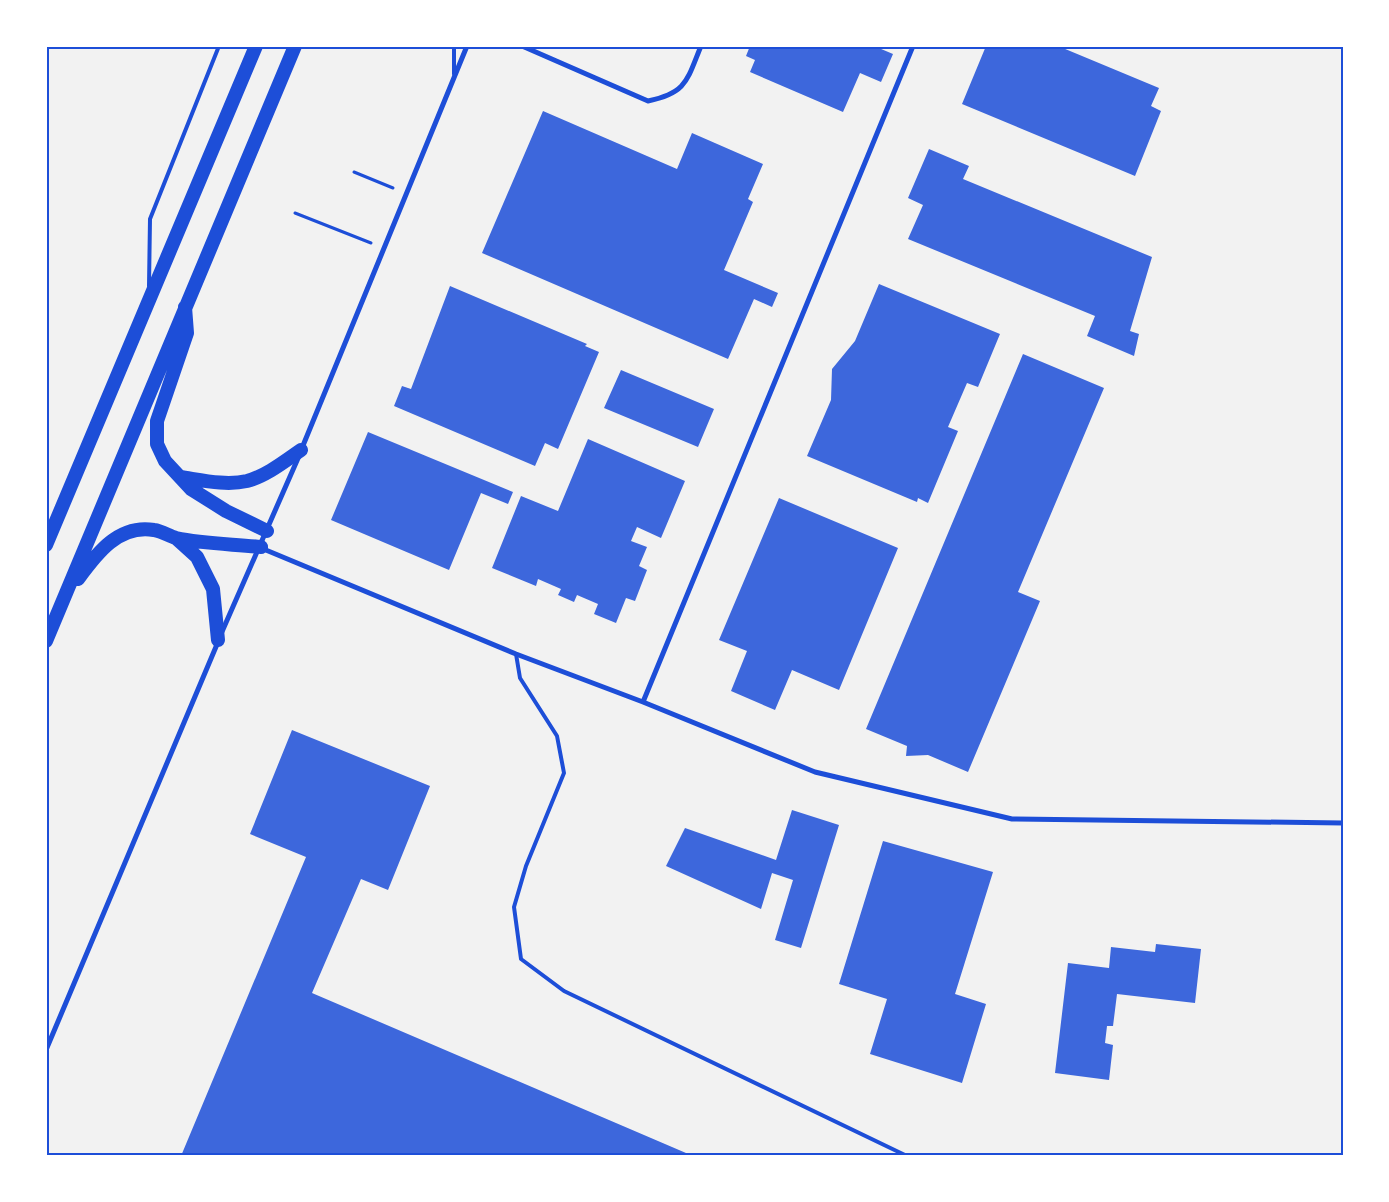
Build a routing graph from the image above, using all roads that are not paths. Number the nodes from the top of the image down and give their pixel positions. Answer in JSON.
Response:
{"nodes":[{"id":1,"x":219,"y":46,"type":"edge"},
{"id":2,"x":256,"y":46,"type":"edge"},
{"id":3,"x":295,"y":46,"type":"edge"},
{"id":4,"x":454,"y":46,"type":"edge"},
{"id":5,"x":467,"y":46,"type":"edge"},
{"id":6,"x":522,"y":46,"type":"edge"},
{"id":7,"x":702,"y":46,"type":"edge"},
{"id":8,"x":913,"y":46,"type":"edge"},
{"id":9,"x":454,"y":74,"type":"junction"},
{"id":10,"x":149,"y":303,"type":"junction"},
{"id":11,"x":185,"y":304,"type":"junction"},
{"id":12,"x":301,"y":450,"type":"junction"},
{"id":13,"x":180,"y":477,"type":"junction"},
{"id":14,"x":267,"y":531,"type":"junction"},
{"id":15,"x":176,"y":538,"type":"junction"},
{"id":16,"x":46,"y":545,"type":"edge"},
{"id":17,"x":261,"y":547,"type":"junction"},
{"id":18,"x":66,"y":595,"type":"junction"},
{"id":19,"x":218,"y":640,"type":"junction"},
{"id":20,"x":46,"y":641,"type":"edge"},
{"id":21,"x":516,"y":654,"type":"junction"},
{"id":22,"x":643,"y":702,"type":"junction"},
{"id":23,"x":1343,"y":823,"type":"edge"},
{"id":24,"x":46,"y":1050,"type":"edge"},
{"id":25,"x":907,"y":1156,"type":"edge"}],
"edges":[{"from":1,"to":10,"type":"lane"},
{"from":2,"to":10,"type":"highway"},
{"from":3,"to":11,"type":"highway"},
{"from":4,"to":9,"type":"lane"},
{"from":5,"to":9,"type":"street"},
{"from":6,"to":7,"type":"street"},
{"from":8,"to":22,"type":"street"},
{"from":9,"to":12,"type":"street"},
{"from":10,"to":16,"type":"highway"},
{"from":11,"to":13,"type":"highway"},
{"from":11,"to":18,"type":"highway"},
{"from":12,"to":13,"type":"highway"},
{"from":12,"to":14,"type":"street"},
{"from":13,"to":14,"type":"highway"},
{"from":14,"to":17,"type":"street"},
{"from":15,"to":17,"type":"highway"},
{"from":15,"to":18,"type":"highway"},
{"from":15,"to":19,"type":"highway"},
{"from":17,"to":19,"type":"street"},
{"from":17,"to":21,"type":"street"},
{"from":18,"to":20,"type":"highway"},
{"from":19,"to":24,"type":"street"},
{"from":21,"to":22,"type":"street"},
{"from":21,"to":25,"type":"lane"},
{"from":22,"to":23,"type":"street"}]}
